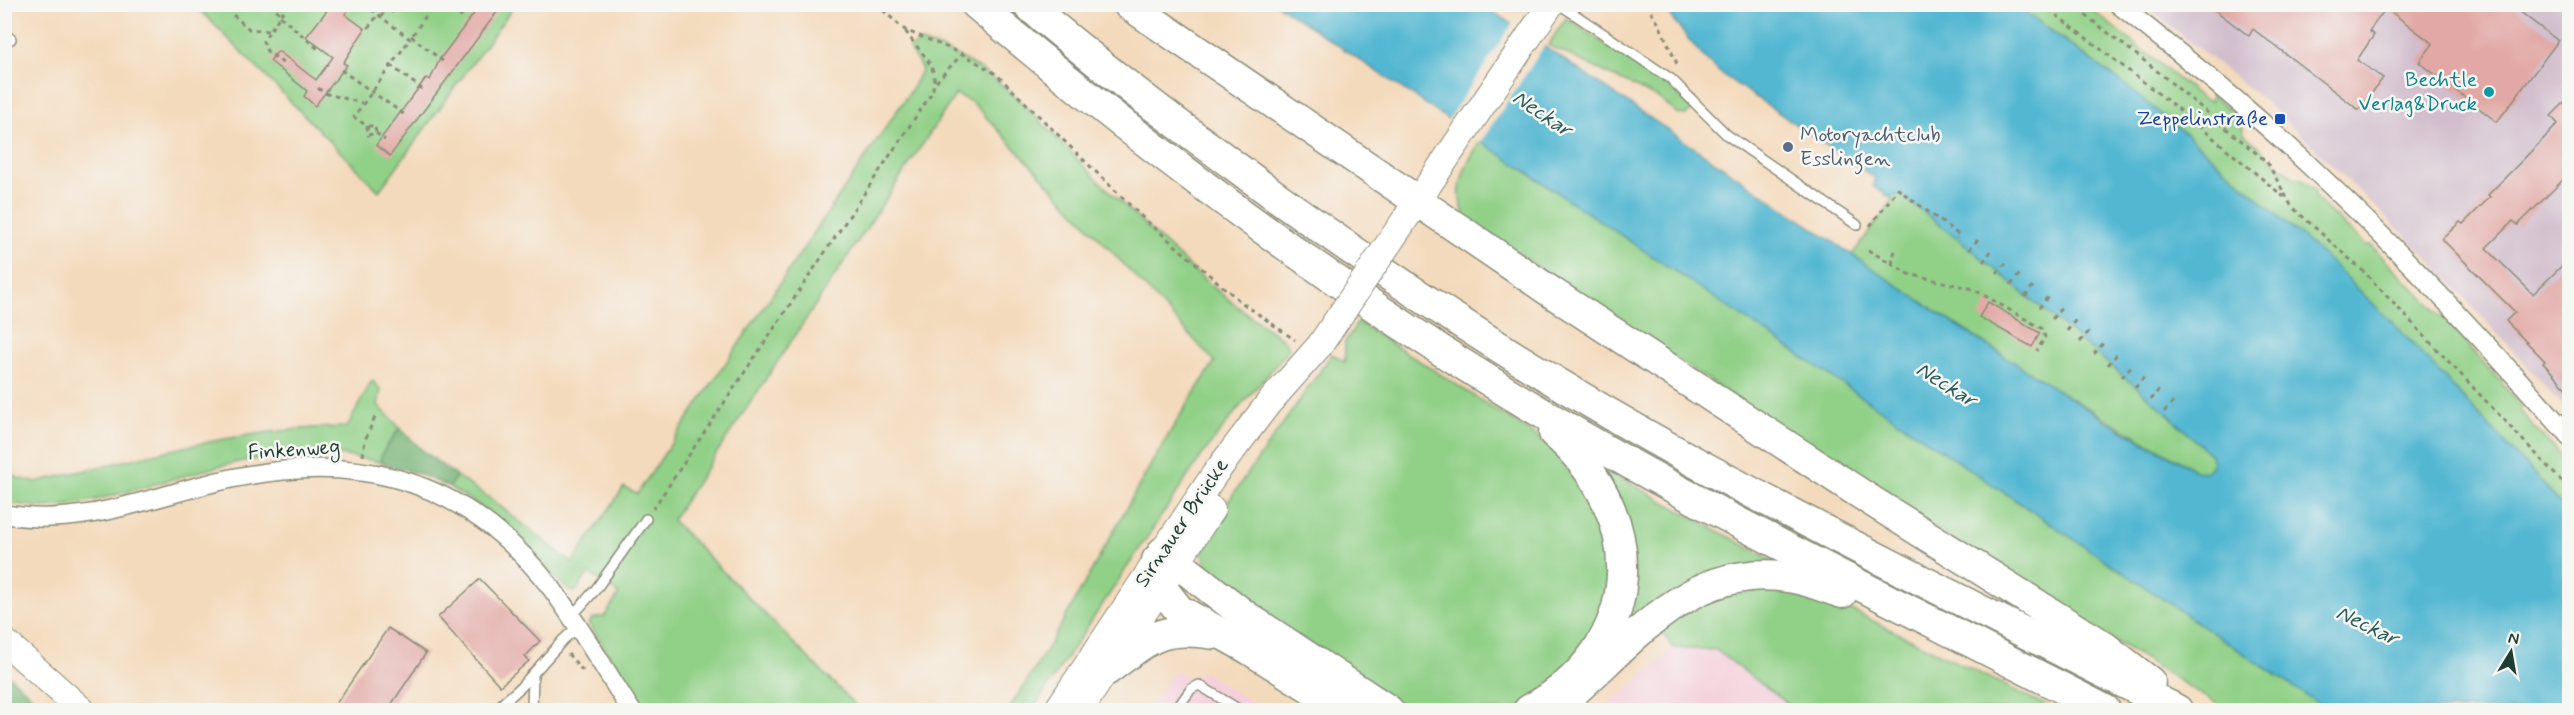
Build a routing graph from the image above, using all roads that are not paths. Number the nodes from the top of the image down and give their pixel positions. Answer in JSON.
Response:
{"nodes":[{"id":1,"x":976,"y":4,"type":"edge"},
{"id":2,"x":1027,"y":4,"type":"edge"},
{"id":3,"x":1128,"y":4,"type":"edge"},
{"id":4,"x":1559,"y":4,"type":"edge"},
{"id":5,"x":2118,"y":4,"type":"edge"},
{"id":6,"x":1559,"y":7,"type":"edge"},
{"id":7,"x":1412,"y":208,"type":"junction"},
{"id":8,"x":1857,"y":225,"type":"dead end"},
{"id":9,"x":1507,"y":391,"type":"junction"},
{"id":10,"x":2570,"y":437,"type":"edge"},
{"id":11,"x":4,"y":514,"type":"edge"},
{"id":12,"x":646,"y":519,"type":"road end"},
{"id":13,"x":1165,"y":565,"type":"junction"},
{"id":14,"x":1913,"y":613,"type":"junction"},
{"id":15,"x":575,"y":622,"type":"junction"},
{"id":16,"x":1224,"y":636,"type":"junction"},
{"id":17,"x":4,"y":641,"type":"edge"},
{"id":18,"x":1107,"y":670,"type":"junction"},
{"id":19,"x":533,"y":675,"type":"junction"},
{"id":20,"x":1237,"y":708,"type":"edge"},
{"id":21,"x":82,"y":711,"type":"edge"},
{"id":22,"x":495,"y":711,"type":"edge"},
{"id":23,"x":532,"y":711,"type":"edge"},
{"id":24,"x":631,"y":711,"type":"edge"},
{"id":25,"x":1057,"y":711,"type":"edge"},
{"id":26,"x":1080,"y":711,"type":"edge"},
{"id":27,"x":1176,"y":711,"type":"edge"},
{"id":28,"x":1348,"y":711,"type":"edge"},
{"id":29,"x":1388,"y":711,"type":"edge"},
{"id":30,"x":1529,"y":711,"type":"edge"},
{"id":31,"x":1552,"y":711,"type":"edge"},
{"id":32,"x":2105,"y":711,"type":"edge"},
{"id":33,"x":2176,"y":711,"type":"edge"},
{"id":34,"x":2185,"y":711,"type":"edge"}],
"edges":[{"from":1,"to":9,"type":"highway"},
{"from":2,"to":33,"type":"highway"},
{"from":3,"to":7,"type":"highway"},
{"from":4,"to":6,"type":"lane"},
{"from":5,"to":10,"type":"street"},
{"from":6,"to":7,"type":"main road","name":"Sirnauer Brücke"},
{"from":6,"to":8,"type":"lane"},
{"from":7,"to":13,"type":"main road","name":"Sirnauer Brücke","bridge":true},
{"from":7,"to":34,"type":"highway"},
{"from":9,"to":14,"type":"highway"},
{"from":9,"to":30,"type":"highway"},
{"from":11,"to":15,"type":"street","name":"Finkenweg"},
{"from":12,"to":15,"type":"lane"},
{"from":13,"to":16,"type":"highway"},
{"from":13,"to":18,"type":"main road","name":"Sirnauer Brücke"},
{"from":13,"to":25,"type":"main road","name":"Sirnauer Brücke"},
{"from":13,"to":29,"type":"highway"},
{"from":14,"to":31,"type":"highway"},
{"from":14,"to":32,"type":"highway"},
{"from":15,"to":19,"type":"lane"},
{"from":15,"to":24,"type":"street","name":"Finkenweg"},
{"from":16,"to":18,"type":"highway"},
{"from":16,"to":28,"type":"highway"},
{"from":17,"to":21,"type":"main road"},
{"from":18,"to":26,"type":"main road","name":"Sirnauer Brücke"},
{"from":19,"to":22,"type":"lane"},
{"from":19,"to":23,"type":"lane"},
{"from":20,"to":27,"type":"lane"}]}
